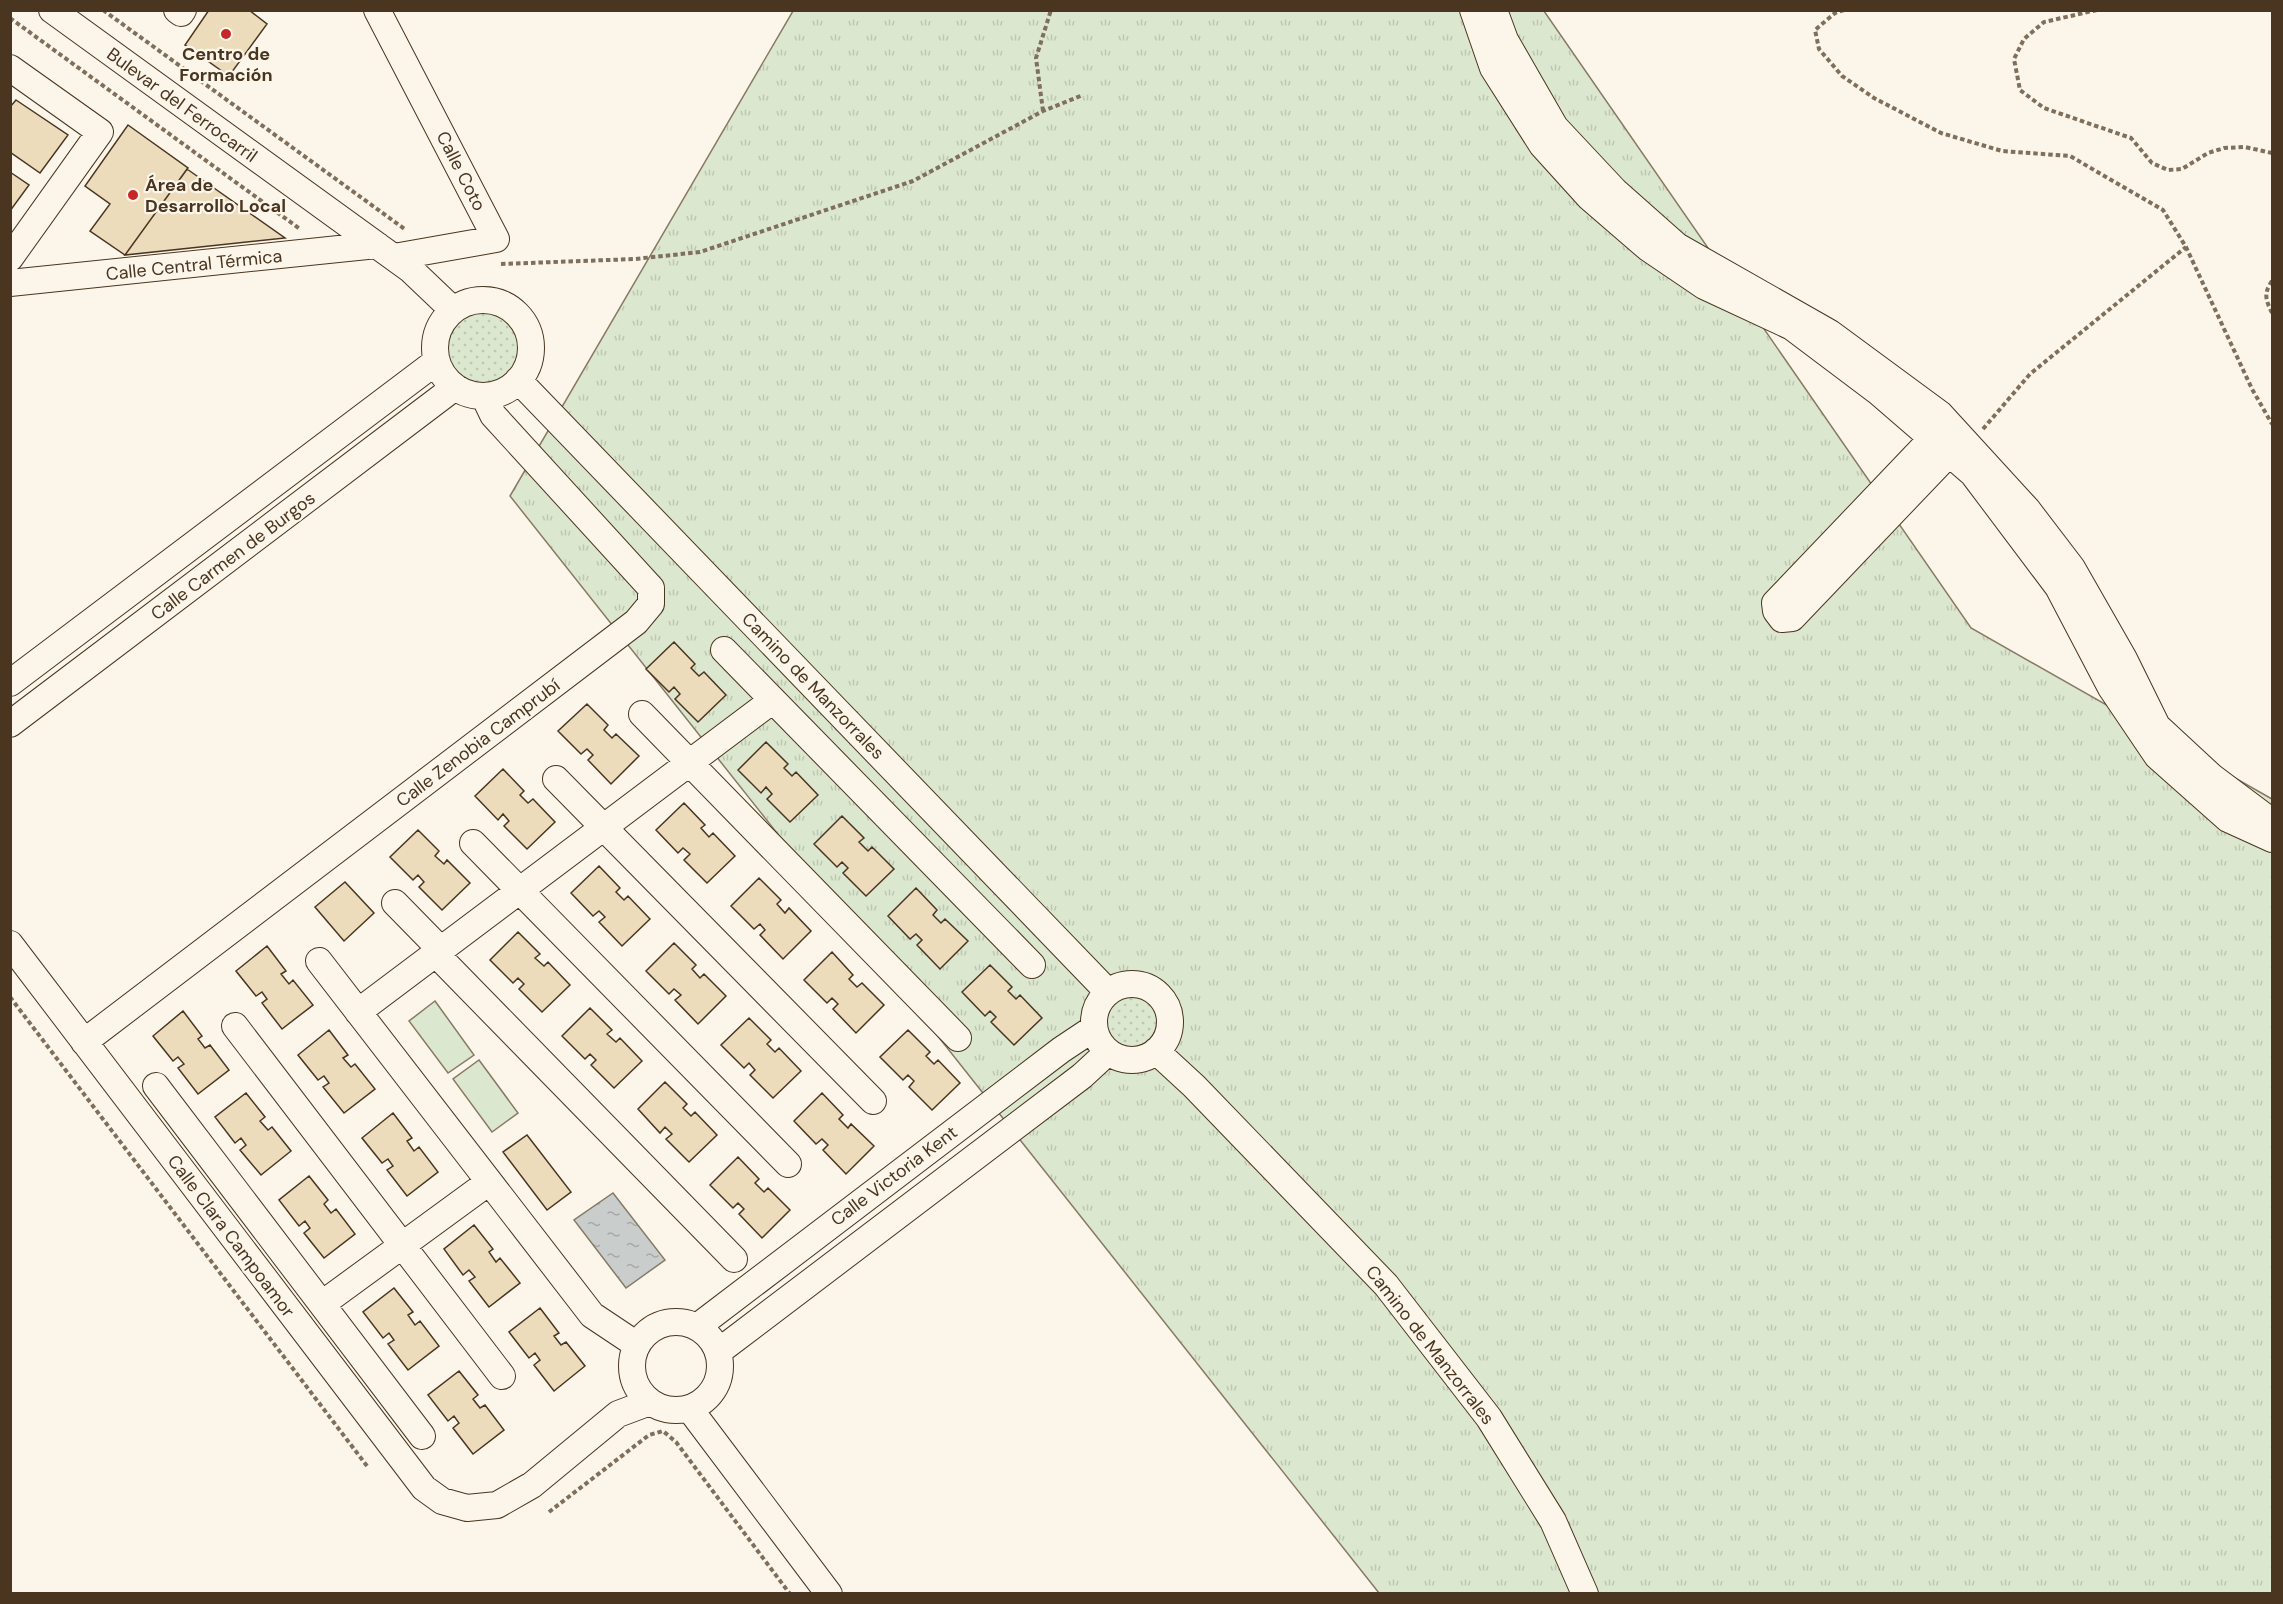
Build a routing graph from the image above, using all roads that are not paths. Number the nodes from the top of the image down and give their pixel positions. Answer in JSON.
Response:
{"nodes":[{"id":1,"x":52,"y":10,"type":"edge"},
{"id":2,"x":377,"y":10,"type":"edge"},
{"id":3,"x":1473,"y":10,"type":"edge"},
{"id":4,"x":1494,"y":10,"type":"edge"},
{"id":5,"x":10,"y":68,"type":"edge"},
{"id":6,"x":386,"y":251,"type":"junction"},
{"id":7,"x":10,"y":258,"type":"edge"},
{"id":8,"x":10,"y":283,"type":"edge"},
{"id":9,"x":453,"y":310,"type":"junction"},
{"id":10,"x":437,"y":361,"type":"junction"},
{"id":11,"x":518,"y":380,"type":"junction"},
{"id":12,"x":456,"y":387,"type":"junction"},
{"id":13,"x":484,"y":396,"type":"junction"},
{"id":14,"x":1952,"y":440,"type":"junction"},
{"id":15,"x":724,"y":650,"type":"dead end"},
{"id":16,"x":10,"y":683,"type":"edge"},
{"id":17,"x":773,"y":700,"type":"junction"},
{"id":18,"x":642,"y":714,"type":"dead end"},
{"id":19,"x":10,"y":724,"type":"edge"},
{"id":20,"x":690,"y":763,"type":"junction"},
{"id":21,"x":556,"y":779,"type":"dead end"},
{"id":22,"x":2272,"y":822,"type":"edge"},
{"id":23,"x":604,"y":828,"type":"junction"},
{"id":24,"x":2272,"y":839,"type":"edge"},
{"id":25,"x":473,"y":843,"type":"dead end"},
{"id":26,"x":520,"y":891,"type":"junction"},
{"id":27,"x":395,"y":903,"type":"dead end"},
{"id":28,"x":10,"y":944,"type":"edge"},
{"id":29,"x":439,"y":952,"type":"junction"},
{"id":30,"x":319,"y":961,"type":"dead end"},
{"id":31,"x":1032,"y":965,"type":"dead end"},
{"id":32,"x":1108,"y":992,"type":"junction"},
{"id":33,"x":358,"y":1012,"type":"junction"},
{"id":34,"x":235,"y":1026,"type":"dead end"},
{"id":35,"x":1094,"y":1028,"type":"junction"},
{"id":36,"x":958,"y":1038,"type":"dead end"},
{"id":37,"x":84,"y":1042,"type":"junction"},
{"id":38,"x":1156,"y":1051,"type":"junction"},
{"id":39,"x":1108,"y":1052,"type":"junction"},
{"id":40,"x":156,"y":1086,"type":"dead end"},
{"id":41,"x":873,"y":1101,"type":"dead end"},
{"id":42,"x":788,"y":1164,"type":"dead end"},
{"id":43,"x":489,"y":1182,"type":"junction"},
{"id":44,"x":402,"y":1246,"type":"junction"},
{"id":45,"x":734,"y":1259,"type":"dead end"},
{"id":46,"x":322,"y":1304,"type":"junction"},
{"id":47,"x":697,"y":1327,"type":"junction"},
{"id":48,"x":637,"y":1346,"type":"junction"},
{"id":49,"x":718,"y":1352,"type":"junction"},
{"id":50,"x":502,"y":1376,"type":"dead end"},
{"id":51,"x":634,"y":1380,"type":"junction"},
{"id":52,"x":650,"y":1402,"type":"junction"},
{"id":53,"x":689,"y":1408,"type":"junction"},
{"id":54,"x":618,"y":1414,"type":"junction"},
{"id":55,"x":422,"y":1436,"type":"dead end"},
{"id":56,"x":829,"y":1593,"type":"edge"},
{"id":57,"x":1585,"y":1593,"type":"edge"}],
"edges":[{"from":1,"to":6,"type":"street","name":"Bulevar del Ferrocarril"},
{"from":2,"to":6,"type":"street","name":"Calle Coto"},
{"from":3,"to":14,"type":"street"},
{"from":4,"to":14,"type":"street"},
{"from":5,"to":7,"type":"street"},
{"from":6,"to":8,"type":"street","name":"Calle Central Térmica"},
{"from":6,"to":9,"type":"street","name":"Bulevar del Ferrocarril"},
{"from":9,"to":10,"type":"street"},
{"from":9,"to":11,"type":"street"},
{"from":10,"to":12,"type":"street"},
{"from":10,"to":16,"type":"street","name":"Calle Carmen de Burgos"},
{"from":11,"to":13,"type":"street"},
{"from":11,"to":32,"type":"street","name":"Camino de Manzorrales"},
{"from":12,"to":13,"type":"street"},
{"from":12,"to":19,"type":"street","name":"Calle Carmen de Burgos"},
{"from":13,"to":37,"type":"street","name":"Calle Zenobia Camprubí"},
{"from":14,"to":14,"type":"street"},
{"from":14,"to":22,"type":"street"},
{"from":14,"to":24,"type":"street"},
{"from":15,"to":17,"type":"street"},
{"from":17,"to":20,"type":"street"},
{"from":17,"to":31,"type":"street"},
{"from":18,"to":20,"type":"street"},
{"from":20,"to":23,"type":"street"},
{"from":20,"to":36,"type":"street"},
{"from":21,"to":23,"type":"street"},
{"from":23,"to":26,"type":"street"},
{"from":23,"to":41,"type":"street"},
{"from":25,"to":26,"type":"street"},
{"from":26,"to":29,"type":"street"},
{"from":26,"to":42,"type":"street"},
{"from":27,"to":29,"type":"street"},
{"from":28,"to":37,"type":"street","name":"Calle Clara Campoamor"},
{"from":29,"to":33,"type":"street"},
{"from":29,"to":45,"type":"street"},
{"from":30,"to":33,"type":"street"},
{"from":32,"to":35,"type":"street"},
{"from":32,"to":38,"type":"street"},
{"from":33,"to":43,"type":"street"},
{"from":34,"to":44,"type":"street"},
{"from":35,"to":39,"type":"street"},
{"from":35,"to":47,"type":"street","name":"Calle Victoria Kent"},
{"from":37,"to":54,"type":"street","name":"Calle Clara Campoamor"},
{"from":38,"to":39,"type":"street"},
{"from":38,"to":57,"type":"street","name":"Camino de Manzorrales"},
{"from":39,"to":49,"type":"street","name":"Calle Victoria Kent"},
{"from":40,"to":46,"type":"street"},
{"from":43,"to":44,"type":"street"},
{"from":43,"to":48,"type":"street"},
{"from":44,"to":46,"type":"street"},
{"from":44,"to":50,"type":"street"},
{"from":46,"to":55,"type":"street"},
{"from":47,"to":48,"type":"street"},
{"from":47,"to":49,"type":"street"},
{"from":48,"to":51,"type":"street"},
{"from":49,"to":53,"type":"street"},
{"from":51,"to":52,"type":"street"},
{"from":51,"to":54,"type":"street"},
{"from":52,"to":53,"type":"street"},
{"from":52,"to":54,"type":"street"},
{"from":53,"to":56,"type":"street"}]}
